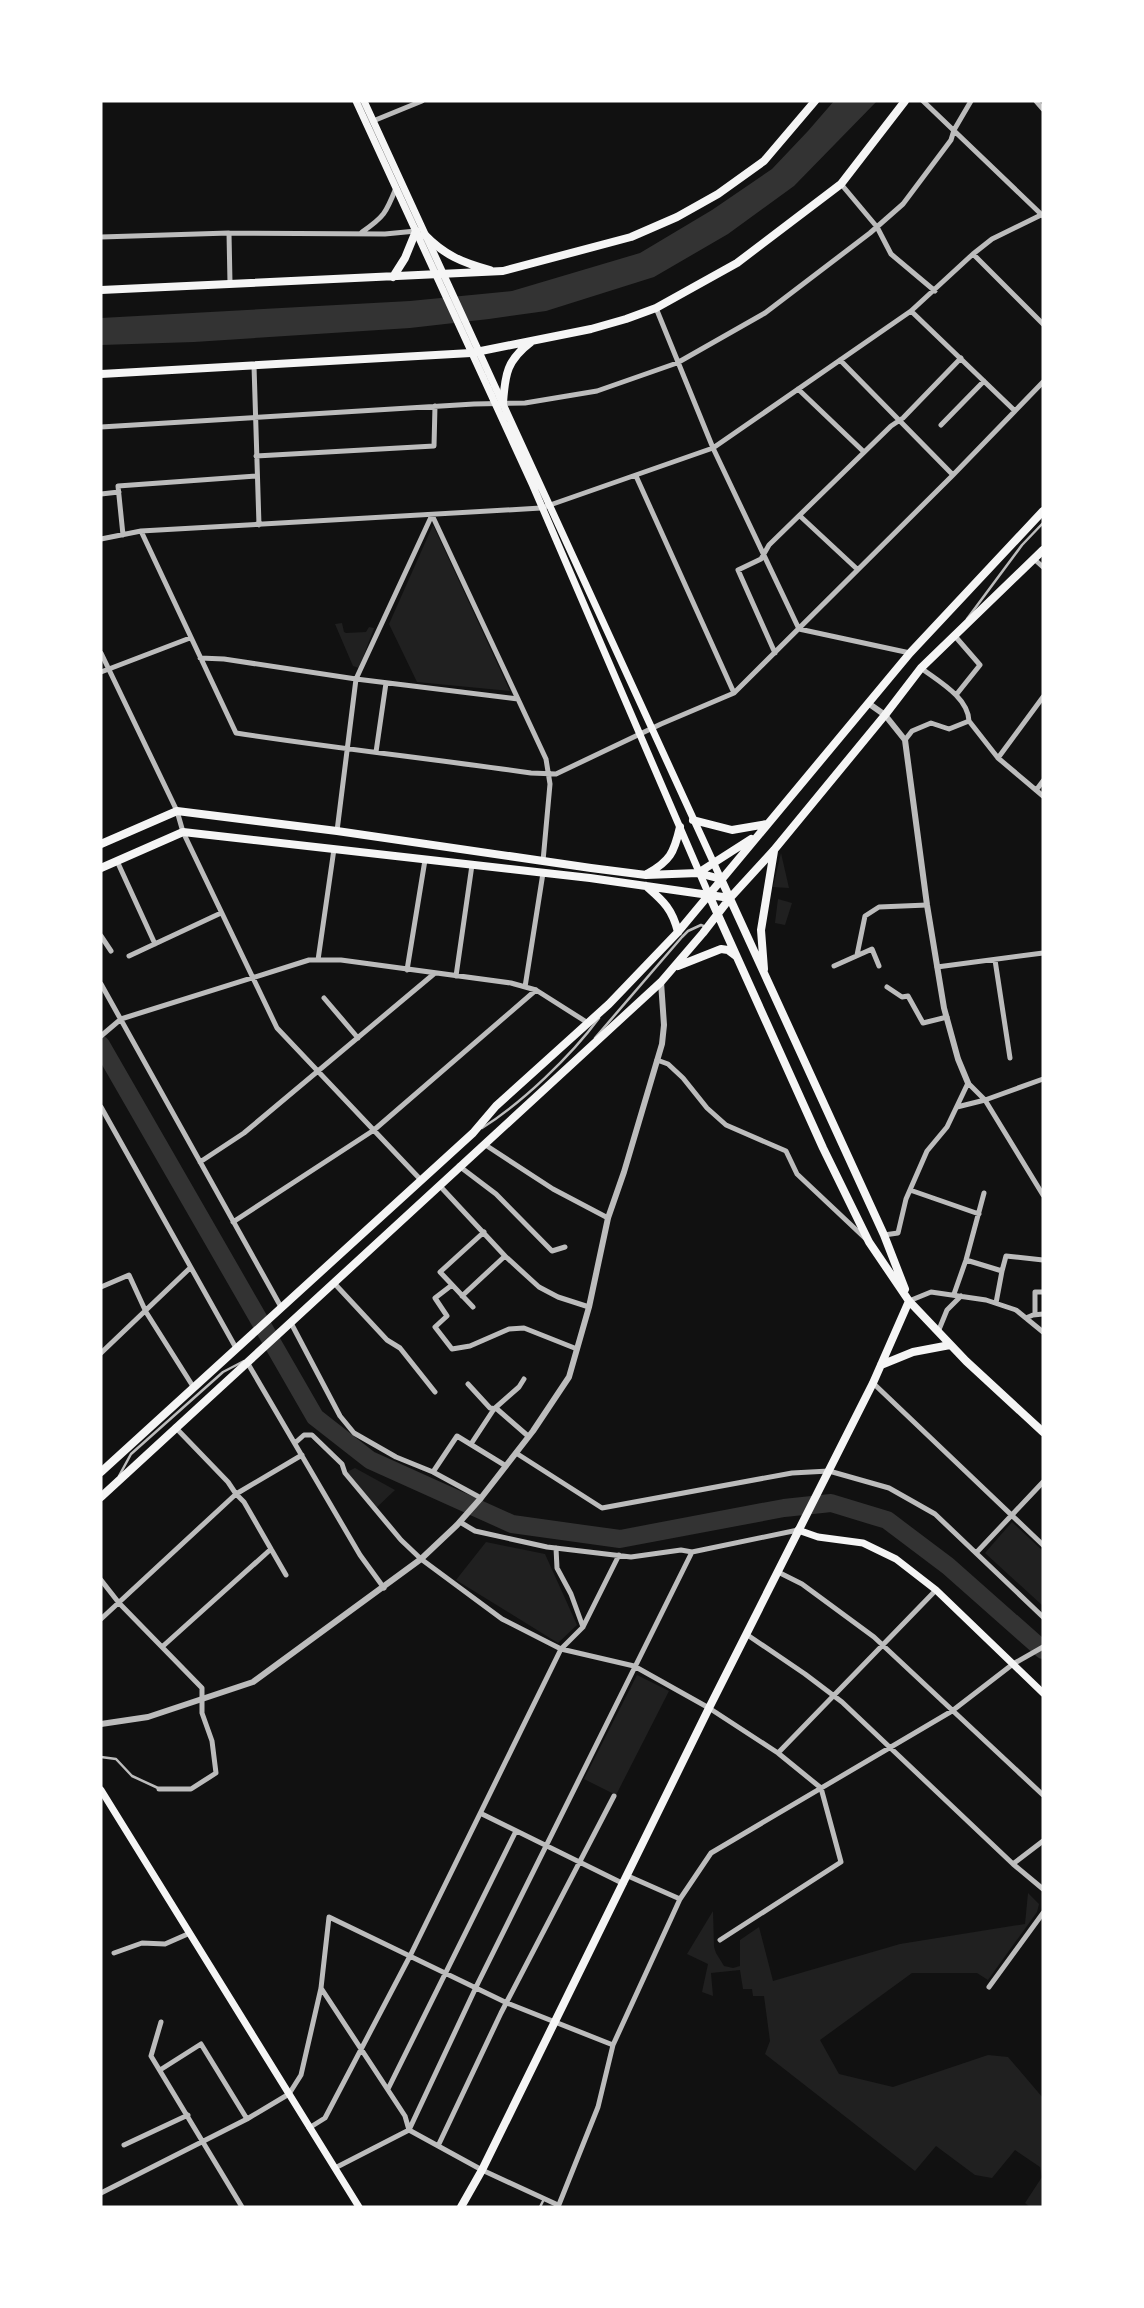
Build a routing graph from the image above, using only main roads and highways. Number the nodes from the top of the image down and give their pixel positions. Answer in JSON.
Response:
{"nodes":[{"id":1,"x":356,"y":101,"type":"edge"},
{"id":2,"x":364,"y":101,"type":"edge"},
{"id":3,"x":815,"y":101,"type":"edge"},
{"id":4,"x":905,"y":101,"type":"edge"},
{"id":5,"x":416,"y":231,"type":"junction"},
{"id":6,"x":424,"y":234,"type":"junction"},
{"id":7,"x":432,"y":261,"type":"junction"},
{"id":8,"x":497,"y":271,"type":"junction"},
{"id":9,"x":393,"y":277,"type":"junction"},
{"id":10,"x":441,"y":278,"type":"junction"},
{"id":11,"x":101,"y":290,"type":"edge"},
{"id":12,"x":533,"y":340,"type":"junction"},
{"id":13,"x":474,"y":348,"type":"junction"},
{"id":14,"x":101,"y":374,"type":"edge"},
{"id":15,"x":503,"y":403,"type":"junction"},
{"id":16,"x":1043,"y":511,"type":"edge"},
{"id":17,"x":1043,"y":550,"type":"edge"},
{"id":18,"x":692,"y":820,"type":"junction"},
{"id":19,"x":767,"y":824,"type":"junction"},
{"id":20,"x":680,"y":827,"type":"junction"},
{"id":21,"x":755,"y":837,"type":"junction"},
{"id":22,"x":102,"y":843,"type":"edge"},
{"id":23,"x":774,"y":850,"type":"junction"},
{"id":24,"x":713,"y":862,"type":"junction"},
{"id":25,"x":101,"y":868,"type":"edge"},
{"id":26,"x":698,"y":873,"type":"junction"},
{"id":27,"x":646,"y":875,"type":"junction"},
{"id":28,"x":721,"y":879,"type":"junction"},
{"id":29,"x":646,"y":886,"type":"junction"},
{"id":30,"x":709,"y":895,"type":"junction"},
{"id":31,"x":730,"y":898,"type":"junction"},
{"id":32,"x":718,"y":914,"type":"junction"},
{"id":33,"x":678,"y":932,"type":"junction"},
{"id":34,"x":753,"y":950,"type":"junction"},
{"id":35,"x":737,"y":956,"type":"junction"},
{"id":36,"x":674,"y":968,"type":"junction"},
{"id":37,"x":764,"y":976,"type":"junction"},
{"id":38,"x":909,"y":1300,"type":"junction"},
{"id":39,"x":950,"y":1345,"type":"junction"},
{"id":40,"x":881,"y":1365,"type":"junction"},
{"id":41,"x":1043,"y":1432,"type":"edge"},
{"id":42,"x":101,"y":1472,"type":"edge"},
{"id":43,"x":101,"y":1497,"type":"edge"},
{"id":44,"x":798,"y":1530,"type":"junction"},
{"id":45,"x":1043,"y":1693,"type":"edge"},
{"id":46,"x":101,"y":1790,"type":"edge"},
{"id":47,"x":359,"y":2207,"type":"edge"},
{"id":48,"x":461,"y":2207,"type":"edge"}],
"edges":[{"from":1,"to":5,"type":"main road"},
{"from":2,"to":6,"type":"main road"},
{"from":3,"to":8,"type":"main road"},
{"from":4,"to":12,"type":"main road"},
{"from":5,"to":7,"type":"main road"},
{"from":5,"to":9,"type":"main road"},
{"from":6,"to":7,"type":"main road"},
{"from":6,"to":8,"type":"main road"},
{"from":7,"to":10,"type":"main road"},
{"from":8,"to":10,"type":"main road"},
{"from":9,"to":10,"type":"main road"},
{"from":9,"to":11,"type":"main road"},
{"from":10,"to":13,"type":"main road"},
{"from":12,"to":13,"type":"main road"},
{"from":12,"to":15,"type":"main road"},
{"from":13,"to":14,"type":"main road"},
{"from":13,"to":15,"type":"main road"},
{"from":13,"to":20,"type":"main road"},
{"from":15,"to":18,"type":"main road"},
{"from":16,"to":19,"type":"main road"},
{"from":17,"to":23,"type":"main road"},
{"from":18,"to":19,"type":"main road"},
{"from":18,"to":20,"type":"main road"},
{"from":18,"to":24,"type":"main road"},
{"from":19,"to":21,"type":"main road"},
{"from":20,"to":26,"type":"main road"},
{"from":20,"to":27,"type":"main road"},
{"from":21,"to":24,"type":"main road"},
{"from":21,"to":28,"type":"main road"},
{"from":22,"to":27,"type":"main road"},
{"from":23,"to":31,"type":"main road"},
{"from":23,"to":37,"type":"main road"},
{"from":24,"to":26,"type":"main road"},
{"from":24,"to":28,"type":"main road"},
{"from":25,"to":29,"type":"main road"},
{"from":26,"to":27,"type":"main road"},
{"from":26,"to":28,"type":"main road"},
{"from":26,"to":30,"type":"main road"},
{"from":28,"to":30,"type":"main road"},
{"from":28,"to":31,"type":"main road"},
{"from":29,"to":30,"type":"main road"},
{"from":29,"to":33,"type":"main road"},
{"from":30,"to":31,"type":"main road"},
{"from":30,"to":32,"type":"main road"},
{"from":30,"to":33,"type":"main road"},
{"from":31,"to":32,"type":"main road"},
{"from":31,"to":34,"type":"main road"},
{"from":32,"to":35,"type":"main road"},
{"from":32,"to":36,"type":"main road"},
{"from":33,"to":42,"type":"main road"},
{"from":34,"to":35,"type":"main road"},
{"from":34,"to":37,"type":"main road"},
{"from":35,"to":36,"type":"main road"},
{"from":35,"to":38,"type":"main road"},
{"from":36,"to":43,"type":"main road"},
{"from":37,"to":38,"type":"main road"},
{"from":38,"to":39,"type":"main road"},
{"from":38,"to":40,"type":"main road"},
{"from":39,"to":40,"type":"main road"},
{"from":39,"to":41,"type":"main road"},
{"from":40,"to":44,"type":"main road"},
{"from":44,"to":45,"type":"main road"},
{"from":44,"to":48,"type":"main road"},
{"from":46,"to":47,"type":"main road"}]}
